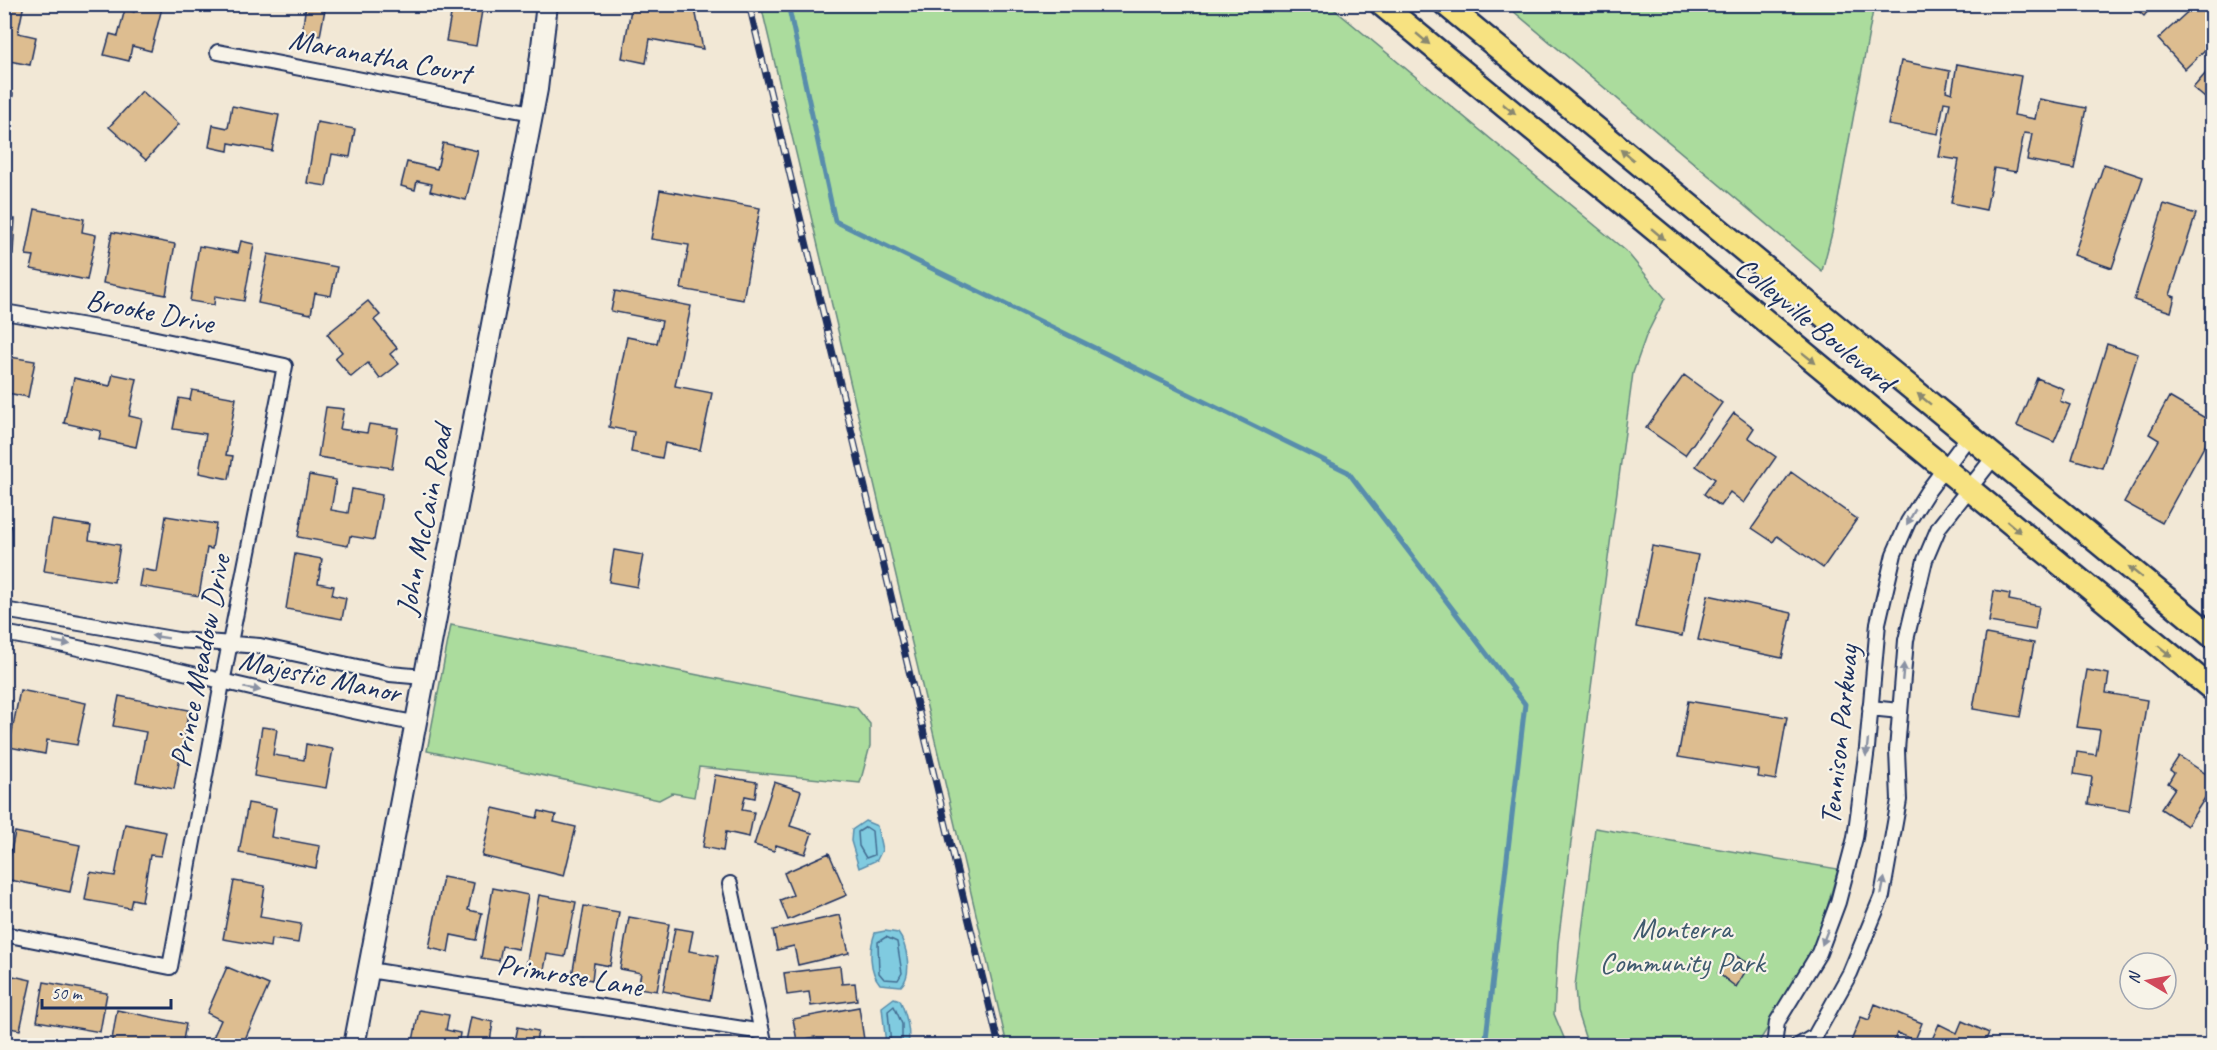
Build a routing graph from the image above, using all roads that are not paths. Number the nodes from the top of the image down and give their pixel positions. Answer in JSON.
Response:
{"nodes":[{"id":1,"x":546,"y":4,"type":"edge"},
{"id":2,"x":1381,"y":4,"type":"edge"},
{"id":3,"x":1445,"y":4,"type":"edge"},
{"id":4,"x":1488,"y":41,"type":"junction"},
{"id":5,"x":218,"y":52,"type":"dead end"},
{"id":6,"x":1464,"y":72,"type":"junction"},
{"id":7,"x":532,"y":113,"type":"junction"},
{"id":8,"x":4,"y":312,"type":"edge"},
{"id":9,"x":285,"y":366,"type":"joint"},
{"id":10,"x":1969,"y":436,"type":"junction"},
{"id":11,"x":1994,"y":457,"type":"junction"},
{"id":12,"x":1944,"y":469,"type":"junction"},
{"id":13,"x":1969,"y":489,"type":"junction"},
{"id":14,"x":4,"y":609,"type":"edge"},
{"id":15,"x":4,"y":633,"type":"edge"},
{"id":16,"x":2212,"y":636,"type":"edge"},
{"id":17,"x":230,"y":643,"type":"junction"},
{"id":18,"x":424,"y":677,"type":"junction"},
{"id":19,"x":222,"y":683,"type":"junction"},
{"id":20,"x":2212,"y":690,"type":"edge"},
{"id":21,"x":1870,"y":708,"type":"junction"},
{"id":22,"x":1900,"y":711,"type":"junction"},
{"id":23,"x":414,"y":723,"type":"junction"},
{"id":24,"x":730,"y":884,"type":"dead end"},
{"id":25,"x":4,"y":934,"type":"edge"},
{"id":26,"x":369,"y":970,"type":"junction"},
{"id":27,"x":764,"y":1039,"type":"edge"},
{"id":28,"x":354,"y":1046,"type":"edge"},
{"id":29,"x":1774,"y":1046,"type":"edge"},
{"id":30,"x":1798,"y":1046,"type":"edge"}],
"edges":[{"from":1,"to":7,"type":"main road","name":"John McCain Road"},
{"from":2,"to":6,"type":"main road","name":"Colleyville Boulevard","one_way":true},
{"from":3,"to":4,"type":"main road","name":"Colleyville Boulevard"},
{"from":4,"to":6,"type":"main road"},
{"from":10,"to":4,"type":"main road","name":"Colleyville Boulevard","one_way":true},
{"from":5,"to":7,"type":"street","name":"Maranatha Court"},
{"from":6,"to":12,"type":"main road","name":"Colleyville Boulevard","one_way":true},
{"from":7,"to":18,"type":"main road","name":"John McCain Road"},
{"from":8,"to":9,"type":"street","name":"Brooke Drive"},
{"from":9,"to":17,"type":"street","name":"Prince Meadow Drive"},
{"from":10,"to":11,"type":"main road","name":"Colleyville Boulevard"},
{"from":10,"to":12,"type":"street","name":"Tennison Parkway"},
{"from":11,"to":13,"type":"street","name":"Tennison Parkway"},
{"from":16,"to":11,"type":"main road","name":"Colleyville Boulevard","one_way":true},
{"from":12,"to":13,"type":"main road","name":"Colleyville Boulevard"},
{"from":12,"to":21,"type":"street","name":"Tennison Parkway","one_way":true},
{"from":13,"to":20,"type":"main road","name":"Colleyville Boulevard","one_way":true},
{"from":22,"to":13,"type":"street","name":"Tennison Parkway","one_way":true},
{"from":17,"to":14,"type":"street","name":"Majestic Manor","one_way":true},
{"from":15,"to":19,"type":"street","name":"Majestic Manor","one_way":true},
{"from":17,"to":18,"type":"street","name":"Majestic Manor"},
{"from":17,"to":19,"type":"street","name":"Prince Meadow Drive"},
{"from":18,"to":23,"type":"main road","name":"John McCain Road"},
{"from":19,"to":23,"type":"street","name":"Majestic Manor","one_way":true},
{"from":19,"to":25,"type":"street","name":"Prince Meadow Drive"},
{"from":21,"to":22,"type":"street"},
{"from":21,"to":29,"type":"street","name":"Tennison Parkway","one_way":true},
{"from":30,"to":22,"type":"street","name":"Tennison Parkway","one_way":true},
{"from":23,"to":26,"type":"main road","name":"John McCain Road"},
{"from":24,"to":27,"type":"street"},
{"from":26,"to":27,"type":"street","name":"Primrose Lane"},
{"from":26,"to":28,"type":"main road","name":"John McCain Road"}]}
